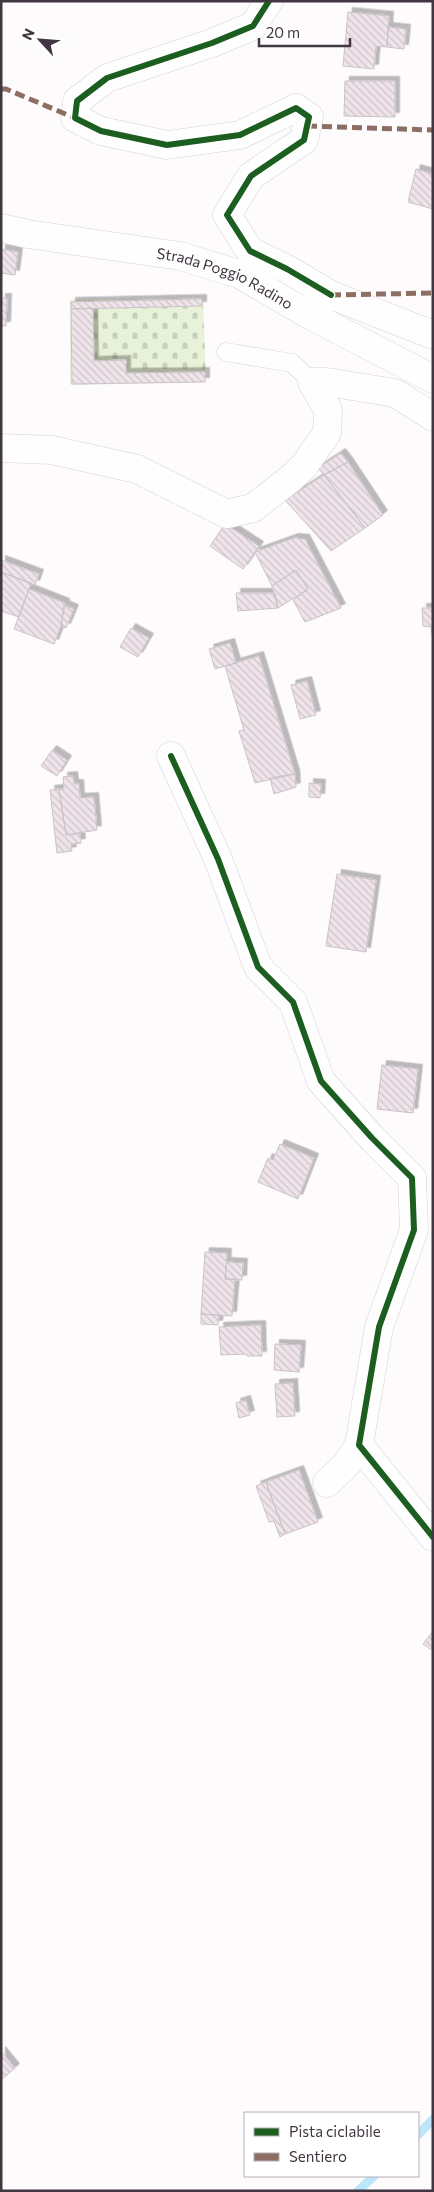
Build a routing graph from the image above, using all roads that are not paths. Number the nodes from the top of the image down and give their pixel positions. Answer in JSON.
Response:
{"nodes":[{"id":1,"x":269,"y":1,"type":"edge"},
{"id":2,"x":1,"y":228,"type":"edge"},
{"id":3,"x":331,"y":295,"type":"junction"},
{"id":4,"x":306,"y":313,"type":"junction"},
{"id":5,"x":433,"y":335,"type":"edge"},
{"id":6,"x":226,"y":352,"type":"dead end"},
{"id":7,"x":433,"y":379,"type":"edge"},
{"id":8,"x":312,"y":382,"type":"junction"},
{"id":9,"x":433,"y":417,"type":"edge"},
{"id":10,"x":1,"y":448,"type":"edge"},
{"id":11,"x":172,"y":756,"type":"dead end"},
{"id":12,"x":359,"y":1445,"type":"junction"},
{"id":13,"x":327,"y":1482,"type":"dead end"},
{"id":14,"x":433,"y":1537,"type":"edge"}],
"edges":[{"from":1,"to":3,"type":"street"},
{"from":2,"to":4,"type":"street","name":"Strada Poggio Radino"},
{"from":3,"to":4,"type":"street"},
{"from":3,"to":5,"type":"street"},
{"from":4,"to":7,"type":"street","name":"Strada Poggio Radino"},
{"from":6,"to":8,"type":"lane"},
{"from":8,"to":9,"type":"street"},
{"from":8,"to":10,"type":"street"},
{"from":11,"to":12,"type":"street"},
{"from":12,"to":13,"type":"street"},
{"from":12,"to":14,"type":"street"}]}
